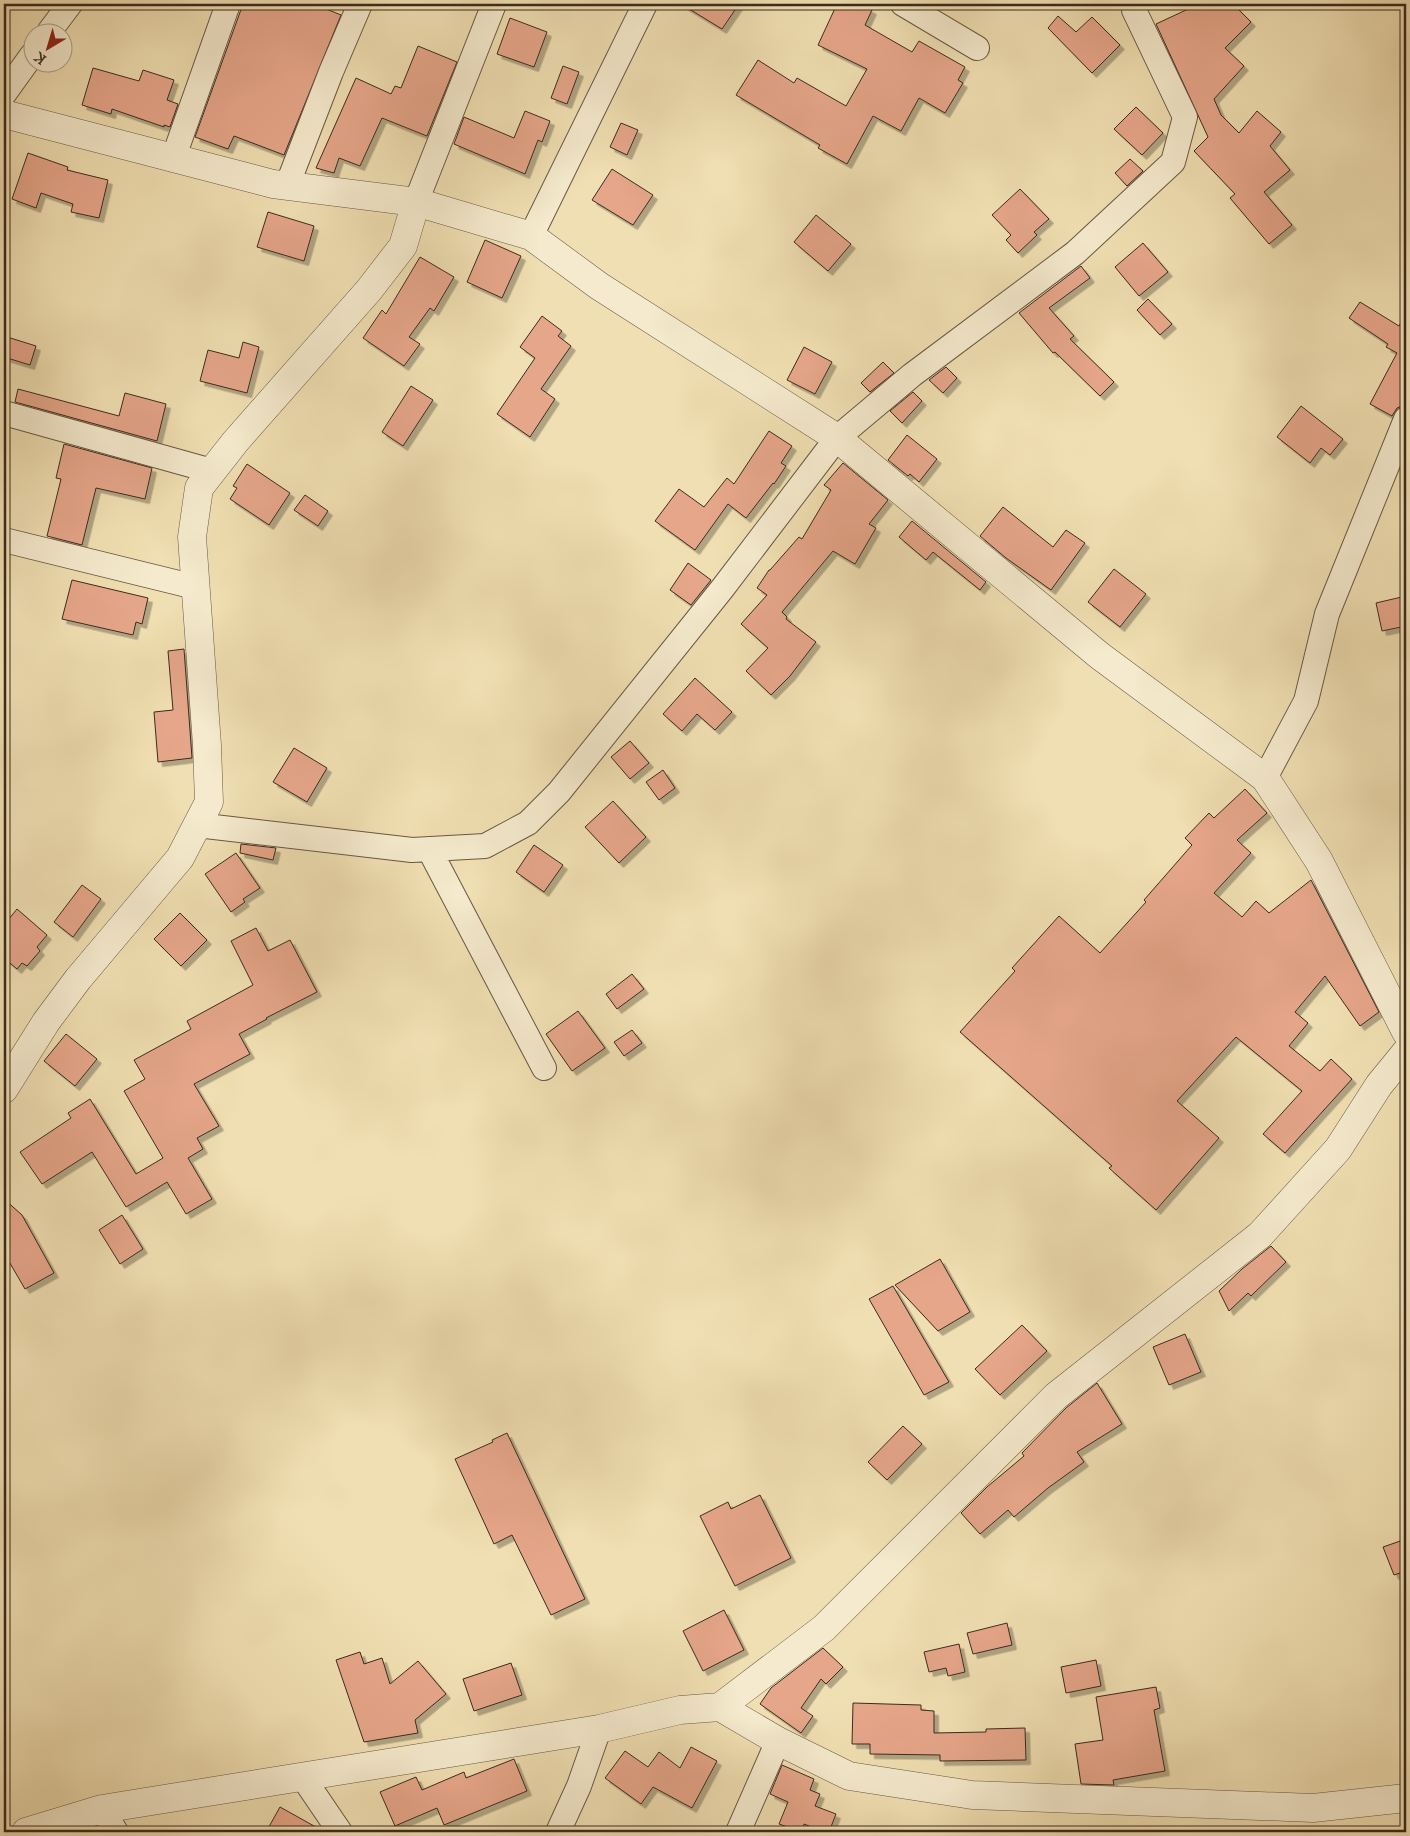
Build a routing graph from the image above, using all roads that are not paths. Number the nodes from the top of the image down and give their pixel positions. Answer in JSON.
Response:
{"nodes":[{"id":1,"x":70,"y":4,"type":"edge"},
{"id":2,"x":228,"y":4,"type":"edge"},
{"id":3,"x":360,"y":4,"type":"edge"},
{"id":4,"x":494,"y":4,"type":"edge"},
{"id":5,"x":645,"y":4,"type":"edge"},
{"id":6,"x":903,"y":4,"type":"edge"},
{"id":7,"x":1134,"y":4,"type":"edge"},
{"id":8,"x":56,"y":22,"type":"edge"},
{"id":9,"x":978,"y":48,"type":"dead end"},
{"id":10,"x":22,"y":69,"type":"edge"},
{"id":11,"x":4,"y":94,"type":"edge"},
{"id":12,"x":4,"y":114,"type":"edge"},
{"id":13,"x":173,"y":159,"type":"junction"},
{"id":14,"x":287,"y":186,"type":"junction"},
{"id":15,"x":416,"y":202,"type":"junction"},
{"id":16,"x":531,"y":236,"type":"junction"},
{"id":17,"x":4,"y":413,"type":"edge"},
{"id":18,"x":1406,"y":419,"type":"edge"},
{"id":19,"x":837,"y":438,"type":"junction"},
{"id":20,"x":212,"y":471,"type":"junction"},
{"id":21,"x":4,"y":540,"type":"edge"},
{"id":22,"x":195,"y":587,"type":"junction"},
{"id":23,"x":1265,"y":778,"type":"junction"},
{"id":24,"x":197,"y":825,"type":"junction"},
{"id":25,"x":429,"y":849,"type":"junction"},
{"id":26,"x":1406,"y":1032,"type":"edge"},
{"id":27,"x":1406,"y":1052,"type":"edge"},
{"id":28,"x":544,"y":1068,"type":"dead end"},
{"id":29,"x":4,"y":1089,"type":"edge"},
{"id":30,"x":720,"y":1707,"type":"junction"},
{"id":31,"x":598,"y":1729,"type":"junction"},
{"id":32,"x":778,"y":1741,"type":"junction"},
{"id":33,"x":302,"y":1776,"type":"junction"},
{"id":34,"x":1406,"y":1798,"type":"edge"},
{"id":35,"x":102,"y":1809,"type":"junction"},
{"id":36,"x":26,"y":1832,"type":"edge"},
{"id":37,"x":116,"y":1832,"type":"edge"},
{"id":38,"x":340,"y":1832,"type":"edge"},
{"id":39,"x":558,"y":1832,"type":"edge"},
{"id":40,"x":738,"y":1832,"type":"edge"}],
"edges":[{"from":1,"to":8,"type":"street"},
{"from":2,"to":13,"type":"street"},
{"from":3,"to":14,"type":"street"},
{"from":4,"to":15,"type":"street"},
{"from":5,"to":16,"type":"street"},
{"from":6,"to":9,"type":"street"},
{"from":7,"to":19,"type":"street"},
{"from":10,"to":11,"type":"street"},
{"from":12,"to":13,"type":"street"},
{"from":13,"to":14,"type":"street"},
{"from":14,"to":15,"type":"street"},
{"from":15,"to":16,"type":"street"},
{"from":15,"to":20,"type":"street"},
{"from":16,"to":19,"type":"street"},
{"from":17,"to":20,"type":"street"},
{"from":18,"to":23,"type":"street"},
{"from":19,"to":23,"type":"street"},
{"from":19,"to":25,"type":"street"},
{"from":20,"to":22,"type":"street"},
{"from":21,"to":22,"type":"street"},
{"from":22,"to":24,"type":"street"},
{"from":23,"to":26,"type":"street"},
{"from":24,"to":25,"type":"street"},
{"from":24,"to":29,"type":"street"},
{"from":25,"to":28,"type":"street"},
{"from":27,"to":30,"type":"street"},
{"from":30,"to":31,"type":"street"},
{"from":30,"to":32,"type":"street"},
{"from":31,"to":33,"type":"street"},
{"from":31,"to":39,"type":"street"},
{"from":32,"to":34,"type":"street"},
{"from":32,"to":40,"type":"street"},
{"from":33,"to":35,"type":"street"},
{"from":33,"to":38,"type":"street"},
{"from":35,"to":36,"type":"street"},
{"from":35,"to":37,"type":"street"}]}
